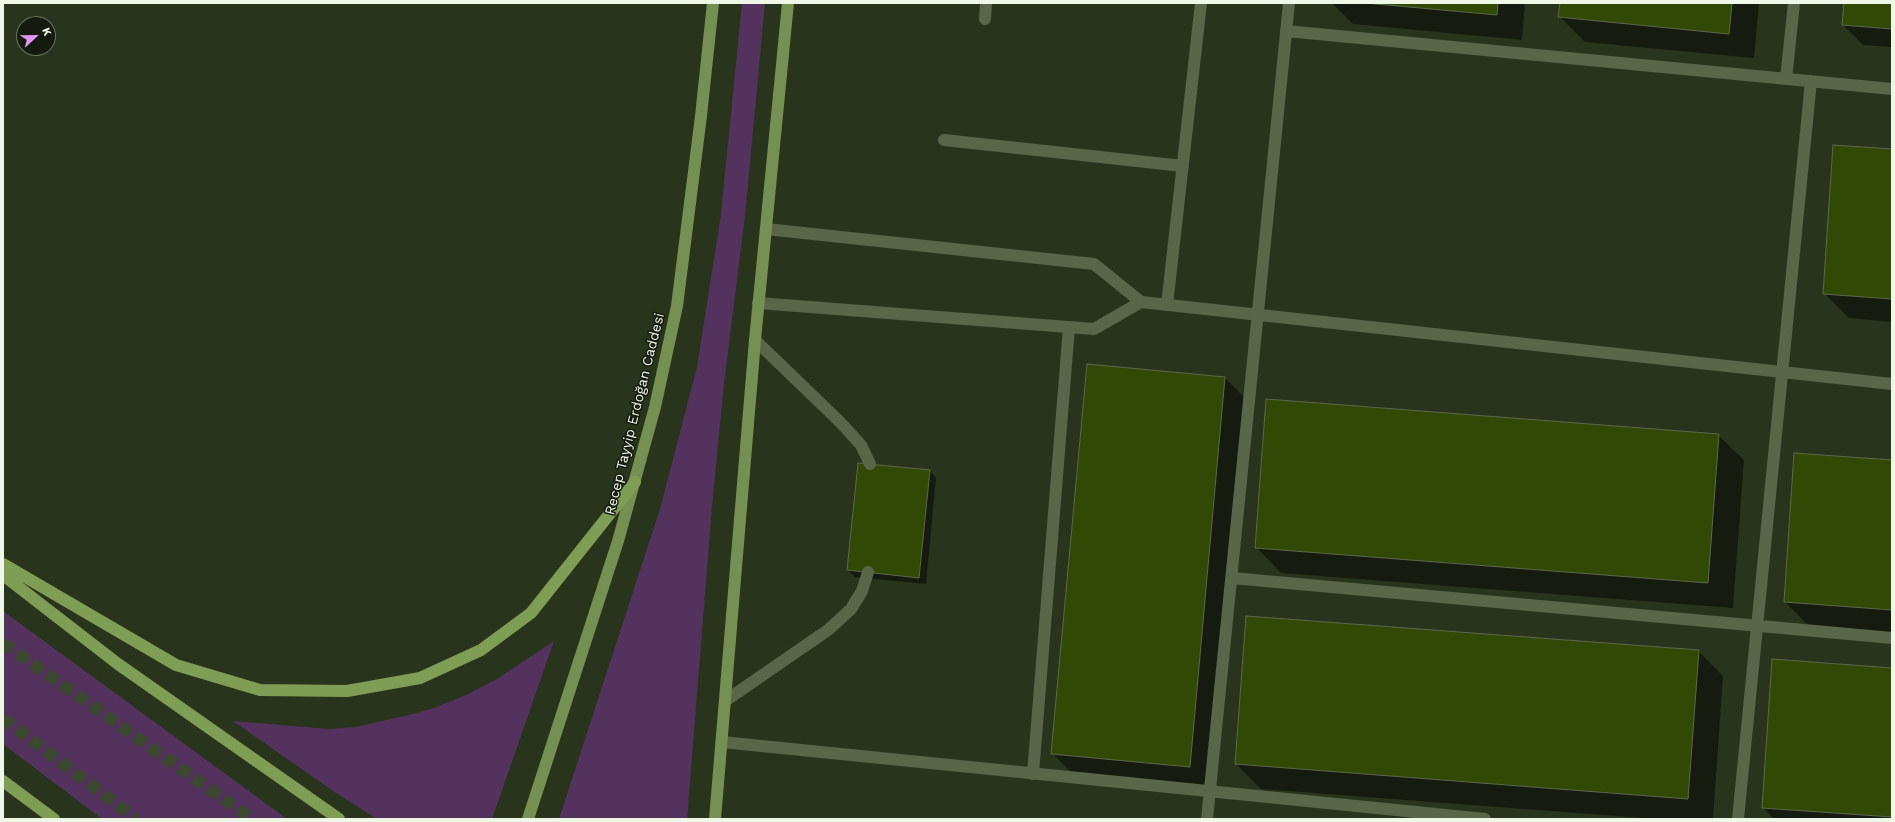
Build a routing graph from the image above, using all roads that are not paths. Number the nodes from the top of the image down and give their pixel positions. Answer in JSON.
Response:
{"nodes":[{"id":1,"x":713,"y":3,"type":"edge"},
{"id":2,"x":788,"y":3,"type":"edge"},
{"id":3,"x":986,"y":3,"type":"edge"},
{"id":4,"x":1201,"y":3,"type":"edge"},
{"id":5,"x":1289,"y":3,"type":"edge"},
{"id":6,"x":1794,"y":3,"type":"edge"},
{"id":7,"x":985,"y":20,"type":"dead end"},
{"id":8,"x":1286,"y":31,"type":"junction"},
{"id":9,"x":1786,"y":79,"type":"junction"},
{"id":10,"x":1811,"y":81,"type":"junction"},
{"id":11,"x":1892,"y":89,"type":"edge"},
{"id":12,"x":944,"y":140,"type":"dead end"},
{"id":13,"x":1183,"y":166,"type":"junction"},
{"id":14,"x":766,"y":228,"type":"junction"},
{"id":15,"x":1141,"y":302,"type":"junction"},
{"id":16,"x":758,"y":303,"type":"junction"},
{"id":17,"x":1167,"y":305,"type":"junction"},
{"id":18,"x":1258,"y":315,"type":"junction"},
{"id":19,"x":1070,"y":327,"type":"junction"},
{"id":20,"x":755,"y":340,"type":"junction"},
{"id":21,"x":1783,"y":372,"type":"junction"},
{"id":22,"x":1892,"y":384,"type":"edge"},
{"id":23,"x":870,"y":464,"type":"dead end"},
{"id":24,"x":635,"y":482,"type":"junction"},
{"id":25,"x":3,"y":564,"type":"edge"},
{"id":26,"x":868,"y":572,"type":"dead end"},
{"id":27,"x":3,"y":575,"type":"edge"},
{"id":28,"x":1232,"y":578,"type":"junction"},
{"id":29,"x":1758,"y":626,"type":"junction"},
{"id":30,"x":1892,"y":638,"type":"edge"},
{"id":31,"x":725,"y":701,"type":"junction"},
{"id":32,"x":722,"y":742,"type":"junction"},
{"id":33,"x":1033,"y":774,"type":"junction"},
{"id":34,"x":3,"y":781,"type":"edge"},
{"id":35,"x":1210,"y":791,"type":"junction"},
{"id":36,"x":54,"y":819,"type":"edge"},
{"id":37,"x":339,"y":819,"type":"edge"},
{"id":38,"x":528,"y":819,"type":"edge"},
{"id":39,"x":715,"y":819,"type":"edge"},
{"id":40,"x":1207,"y":819,"type":"edge"},
{"id":41,"x":1485,"y":819,"type":"edge"},
{"id":42,"x":1738,"y":819,"type":"edge"}],
"edges":[{"from":1,"to":24,"type":"main road","name":"Recep Tayyip Erdoğan Caddesi"},
{"from":2,"to":14,"type":"main road"},
{"from":3,"to":7,"type":"street"},
{"from":4,"to":13,"type":"street"},
{"from":5,"to":8,"type":"street"},
{"from":6,"to":9,"type":"street"},
{"from":8,"to":9,"type":"street"},
{"from":8,"to":18,"type":"street"},
{"from":9,"to":10,"type":"street"},
{"from":10,"to":11,"type":"street"},
{"from":10,"to":21,"type":"street"},
{"from":12,"to":13,"type":"street"},
{"from":13,"to":17,"type":"street"},
{"from":14,"to":15,"type":"street"},
{"from":14,"to":16,"type":"main road"},
{"from":15,"to":17,"type":"street"},
{"from":15,"to":19,"type":"street"},
{"from":16,"to":19,"type":"street"},
{"from":16,"to":20,"type":"main road"},
{"from":17,"to":18,"type":"street"},
{"from":18,"to":21,"type":"street"},
{"from":18,"to":28,"type":"street"},
{"from":19,"to":33,"type":"street"},
{"from":20,"to":23,"type":"street"},
{"from":20,"to":31,"type":"main road"},
{"from":21,"to":22,"type":"street"},
{"from":21,"to":29,"type":"street"},
{"from":24,"to":25,"type":"highway"},
{"from":24,"to":38,"type":"main road","name":"Recep Tayyip Erdoğan Caddesi"},
{"from":26,"to":31,"type":"street"},
{"from":27,"to":37,"type":"highway"},
{"from":28,"to":29,"type":"street"},
{"from":28,"to":35,"type":"street"},
{"from":29,"to":30,"type":"street"},
{"from":29,"to":42,"type":"street"},
{"from":31,"to":32,"type":"main road"},
{"from":32,"to":33,"type":"street"},
{"from":32,"to":39,"type":"main road"},
{"from":33,"to":35,"type":"street"},
{"from":34,"to":36,"type":"highway"},
{"from":35,"to":40,"type":"street"},
{"from":35,"to":41,"type":"street"}]}
